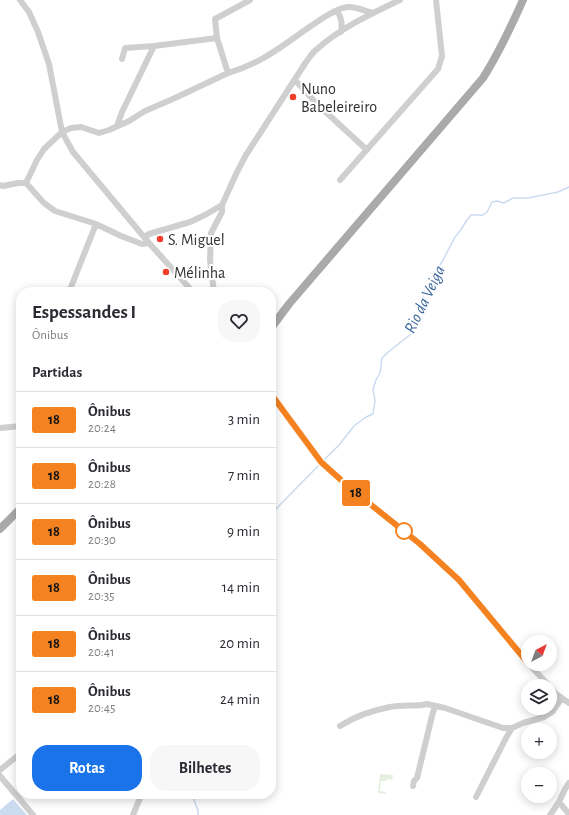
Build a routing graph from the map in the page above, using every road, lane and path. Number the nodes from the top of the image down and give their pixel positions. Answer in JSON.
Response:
{"nodes":[{"id":1,"x":20,"y":0,"type":"edge"},
{"id":2,"x":250,"y":0,"type":"edge"},
{"id":3,"x":400,"y":0,"type":"edge"},
{"id":4,"x":436,"y":0,"type":"edge"},
{"id":5,"x":523,"y":0,"type":"edge"},
{"id":6,"x":337,"y":11,"type":"junction"},
{"id":7,"x":373,"y":13,"type":"junction"},
{"id":8,"x":341,"y":32,"type":"junction"},
{"id":9,"x":217,"y":38,"type":"junction"},
{"id":10,"x":154,"y":46,"type":"junction"},
{"id":11,"x":122,"y":59,"type":"dead end"},
{"id":12,"x":228,"y":73,"type":"junction"},
{"id":13,"x":295,"y":80,"type":"junction"},
{"id":14,"x":117,"y":126,"type":"junction"},
{"id":15,"x":62,"y":132,"type":"junction"},
{"id":16,"x":367,"y":150,"type":"junction"},
{"id":17,"x":340,"y":180,"type":"dead end"},
{"id":18,"x":26,"y":183,"type":"junction"},
{"id":19,"x":0,"y":185,"type":"edge"},
{"id":20,"x":222,"y":205,"type":"junction"},
{"id":21,"x":96,"y":224,"type":"junction"},
{"id":22,"x":147,"y":240,"type":"junction"},
{"id":23,"x":71,"y":287,"type":"edge"},
{"id":24,"x":189,"y":287,"type":"edge"},
{"id":25,"x":213,"y":287,"type":"edge"},
{"id":26,"x":276,"y":321,"type":"edge"},
{"id":27,"x":276,"y":401,"type":"edge"},
{"id":28,"x":16,"y":426,"type":"edge"},
{"id":29,"x":0,"y":428,"type":"edge"},
{"id":30,"x":16,"y":513,"type":"edge"},
{"id":31,"x":0,"y":529,"type":"edge"},
{"id":32,"x":521,"y":655,"type":"edge"},
{"id":33,"x":535,"y":671,"type":"edge"},
{"id":34,"x":542,"y":679,"type":"edge"},
{"id":35,"x":557,"y":695,"type":"edge"},
{"id":36,"x":562,"y":698,"type":"junction"},
{"id":37,"x":569,"y":703,"type":"edge"},
{"id":38,"x":436,"y":706,"type":"junction"},
{"id":39,"x":340,"y":726,"type":"dead end"},
{"id":40,"x":512,"y":728,"type":"junction"},
{"id":41,"x":16,"y":757,"type":"edge"},
{"id":42,"x":0,"y":770,"type":"edge"},
{"id":43,"x":0,"y":776,"type":"edge"},
{"id":44,"x":569,"y":782,"type":"edge"},
{"id":45,"x":413,"y":786,"type":"dead end"},
{"id":46,"x":16,"y":795,"type":"edge"},
{"id":47,"x":476,"y":798,"type":"dead end"},
{"id":48,"x":19,"y":799,"type":"edge"},
{"id":49,"x":140,"y":799,"type":"edge"},
{"id":50,"x":559,"y":802,"type":"junction"},
{"id":51,"x":569,"y":814,"type":"edge"},
{"id":52,"x":33,"y":815,"type":"edge"},
{"id":53,"x":133,"y":815,"type":"edge"},
{"id":54,"x":550,"y":815,"type":"edge"}],
"edges":[{"from":1,"to":15,"type":"street"},
{"from":2,"to":9,"type":"street"},
{"from":3,"to":7,"type":"street"},
{"from":4,"to":16,"type":"street"},
{"from":5,"to":26,"type":"main road"},
{"from":6,"to":7,"type":"street"},
{"from":6,"to":8,"type":"street"},
{"from":6,"to":12,"type":"street"},
{"from":7,"to":8,"type":"street"},
{"from":8,"to":13,"type":"street"},
{"from":9,"to":10,"type":"street"},
{"from":9,"to":12,"type":"street"},
{"from":10,"to":11,"type":"street"},
{"from":10,"to":14,"type":"street"},
{"from":12,"to":14,"type":"street"},
{"from":13,"to":16,"type":"street"},
{"from":13,"to":20,"type":"street"},
{"from":14,"to":15,"type":"street"},
{"from":15,"to":18,"type":"street"},
{"from":15,"to":22,"type":"street"},
{"from":16,"to":17,"type":"street"},
{"from":18,"to":19,"type":"street"},
{"from":18,"to":21,"type":"street"},
{"from":20,"to":22,"type":"street"},
{"from":20,"to":25,"type":"street"},
{"from":21,"to":22,"type":"street"},
{"from":21,"to":23,"type":"street"},
{"from":22,"to":24,"type":"street"},
{"from":27,"to":32,"type":"street"},
{"from":28,"to":29,"type":"street"},
{"from":30,"to":31,"type":"main road"},
{"from":33,"to":34,"type":"street"},
{"from":35,"to":36,"type":"street"},
{"from":36,"to":37,"type":"street"},
{"from":36,"to":40,"type":"street"},
{"from":38,"to":39,"type":"street"},
{"from":38,"to":40,"type":"street"},
{"from":38,"to":45,"type":"street"},
{"from":40,"to":47,"type":"street"},
{"from":41,"to":42,"type":"street"},
{"from":43,"to":46,"type":"street"},
{"from":44,"to":50,"type":"street"},
{"from":48,"to":52,"type":"street"},
{"from":49,"to":53,"type":"street"},
{"from":50,"to":51,"type":"street"},
{"from":50,"to":54,"type":"street"}]}
